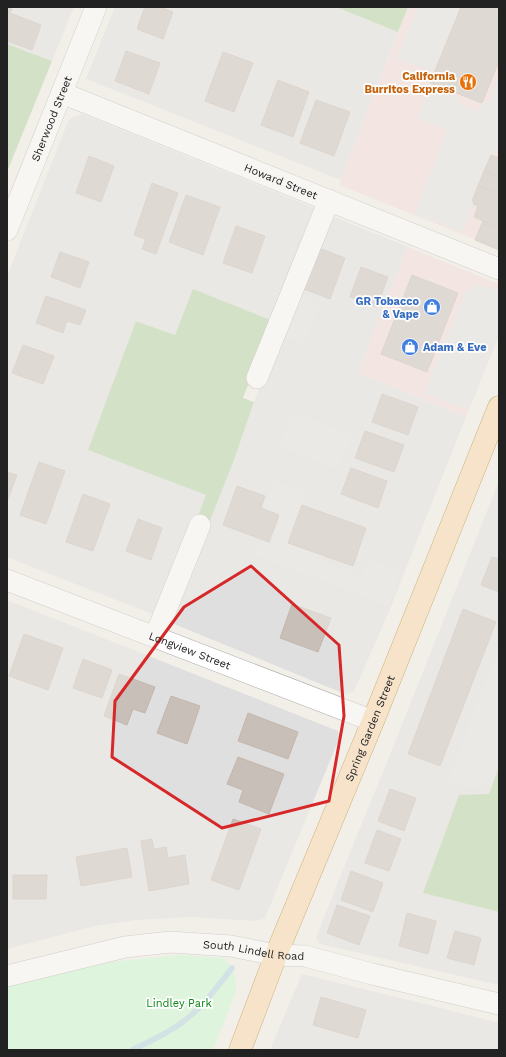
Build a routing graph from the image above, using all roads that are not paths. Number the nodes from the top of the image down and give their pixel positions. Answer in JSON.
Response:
{"nodes":[{"id":1,"x":96,"y":7,"type":"edge"},
{"id":2,"x":62,"y":93,"type":"junction"},
{"id":3,"x":329,"y":200,"type":"junction"},
{"id":4,"x":7,"y":230,"type":"edge"},
{"id":5,"x":499,"y":269,"type":"edge"},
{"id":6,"x":257,"y":378,"type":"dead end"},
{"id":7,"x":499,"y":407,"type":"edge"},
{"id":8,"x":200,"y":525,"type":"dead end"},
{"id":9,"x":7,"y":580,"type":"edge"},
{"id":10,"x":155,"y":637,"type":"junction"},
{"id":11,"x":373,"y":721,"type":"junction"},
{"id":12,"x":276,"y":955,"type":"junction"},
{"id":13,"x":7,"y":976,"type":"edge"},
{"id":14,"x":499,"y":1004,"type":"edge"},
{"id":15,"x":240,"y":1050,"type":"edge"}],
"edges":[{"from":1,"to":2,"type":"street","name":"Sherwood Street"},
{"from":2,"to":3,"type":"street","name":"Howard Street"},
{"from":2,"to":4,"type":"street","name":"Sherwood Street"},
{"from":3,"to":5,"type":"street","name":"Howard Street"},
{"from":3,"to":6,"type":"street"},
{"from":7,"to":11,"type":"main road","name":"Spring Garden Street"},
{"from":8,"to":10,"type":"street"},
{"from":9,"to":10,"type":"street","name":"Longview Street"},
{"from":10,"to":11,"type":"street","name":"Longview Street"},
{"from":11,"to":12,"type":"main road","name":"Spring Garden Street"},
{"from":12,"to":13,"type":"street","name":"South Lindell Road"},
{"from":12,"to":14,"type":"street","name":"South Lindell Road"},
{"from":12,"to":15,"type":"main road","name":"Spring Garden Street"}]}
